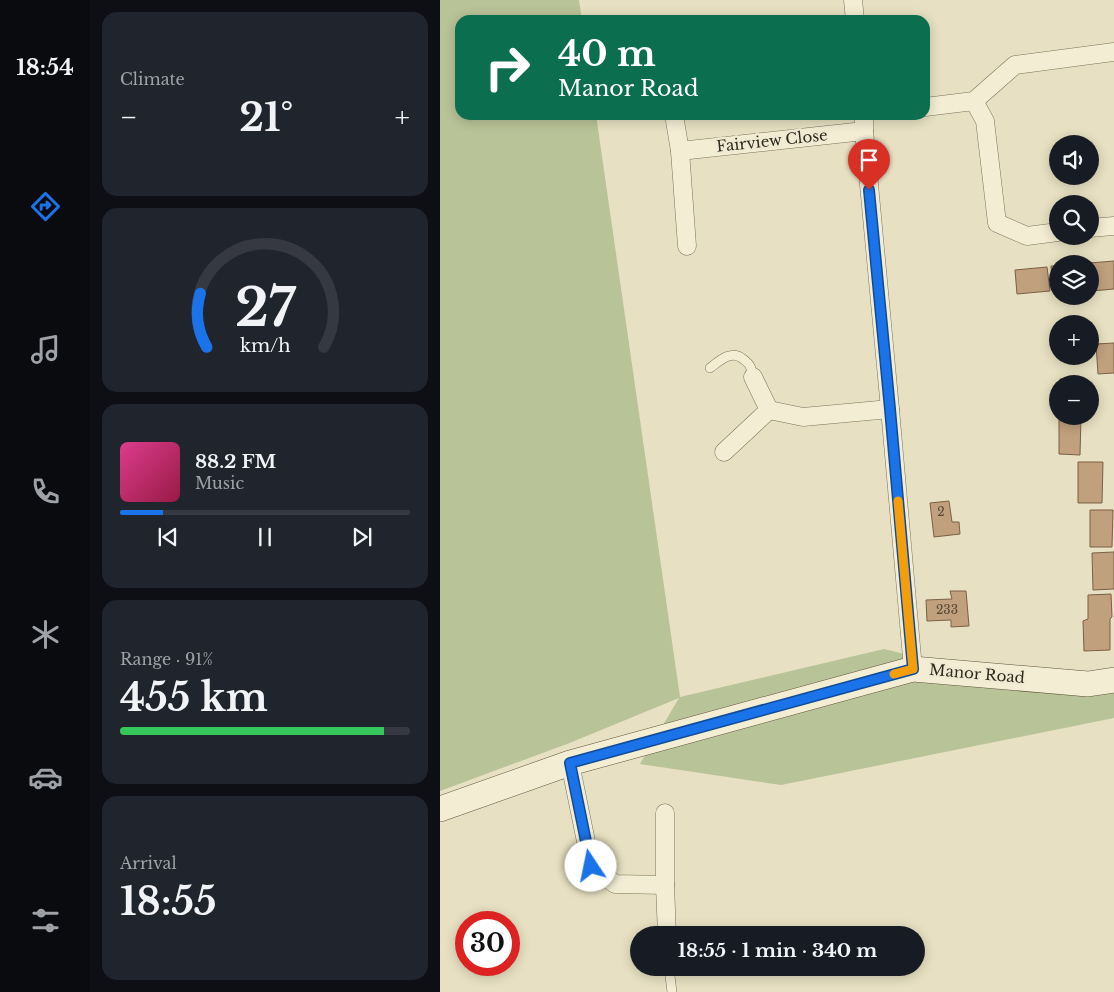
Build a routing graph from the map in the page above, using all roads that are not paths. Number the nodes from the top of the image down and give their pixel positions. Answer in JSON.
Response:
{"nodes":[{"id":1,"x":853,"y":0,"type":"edge"},
{"id":2,"x":854,"y":15,"type":"edge"},
{"id":3,"x":1114,"y":52,"type":"edge"},
{"id":4,"x":974,"y":101,"type":"junction"},
{"id":5,"x":930,"y":107,"type":"edge"},
{"id":6,"x":675,"y":120,"type":"edge"},
{"id":7,"x":859,"y":120,"type":"edge"},
{"id":8,"x":865,"y":120,"type":"edge"},
{"id":9,"x":680,"y":151,"type":"junction"},
{"id":10,"x":1114,"y":226,"type":"edge"},
{"id":11,"x":1099,"y":227,"type":"edge"},
{"id":12,"x":1049,"y":233,"type":"edge"},
{"id":13,"x":687,"y":246,"type":"dead end"},
{"id":14,"x":710,"y":368,"type":"dead end"},
{"id":15,"x":753,"y":377,"type":"joint"},
{"id":16,"x":890,"y":409,"type":"junction"},
{"id":17,"x":769,"y":410,"type":"junction"},
{"id":18,"x":724,"y":452,"type":"dead end"},
{"id":19,"x":913,"y":669,"type":"junction"},
{"id":20,"x":1114,"y":680,"type":"edge"},
{"id":21,"x":570,"y":763,"type":"junction"},
{"id":22,"x":440,"y":809,"type":"edge"},
{"id":23,"x":665,"y":813,"type":"dead end"},
{"id":24,"x":665,"y":885,"type":"junction"},
{"id":25,"x":667,"y":926,"type":"edge"},
{"id":26,"x":670,"y":976,"type":"edge"},
{"id":27,"x":672,"y":992,"type":"edge"}],
"edges":[{"from":1,"to":2,"type":"street"},
{"from":3,"to":4,"type":"street"},
{"from":4,"to":5,"type":"street"},
{"from":4,"to":12,"type":"street"},
{"from":6,"to":9,"type":"street"},
{"from":7,"to":9,"type":"street","name":"Fairview Close"},
{"from":8,"to":16,"type":"street"},
{"from":9,"to":13,"type":"street"},
{"from":10,"to":11,"type":"street"},
{"from":14,"to":15,"type":"lane"},
{"from":15,"to":17,"type":"street"},
{"from":16,"to":17,"type":"street"},
{"from":16,"to":19,"type":"street"},
{"from":17,"to":18,"type":"street"},
{"from":19,"to":20,"type":"main road","name":"Manor Road"},
{"from":19,"to":21,"type":"main road","name":"Manor Road"},
{"from":21,"to":22,"type":"main road","name":"Manor Road"},
{"from":21,"to":24,"type":"street"},
{"from":23,"to":24,"type":"street"},
{"from":24,"to":25,"type":"street"},
{"from":26,"to":27,"type":"lane"}]}
